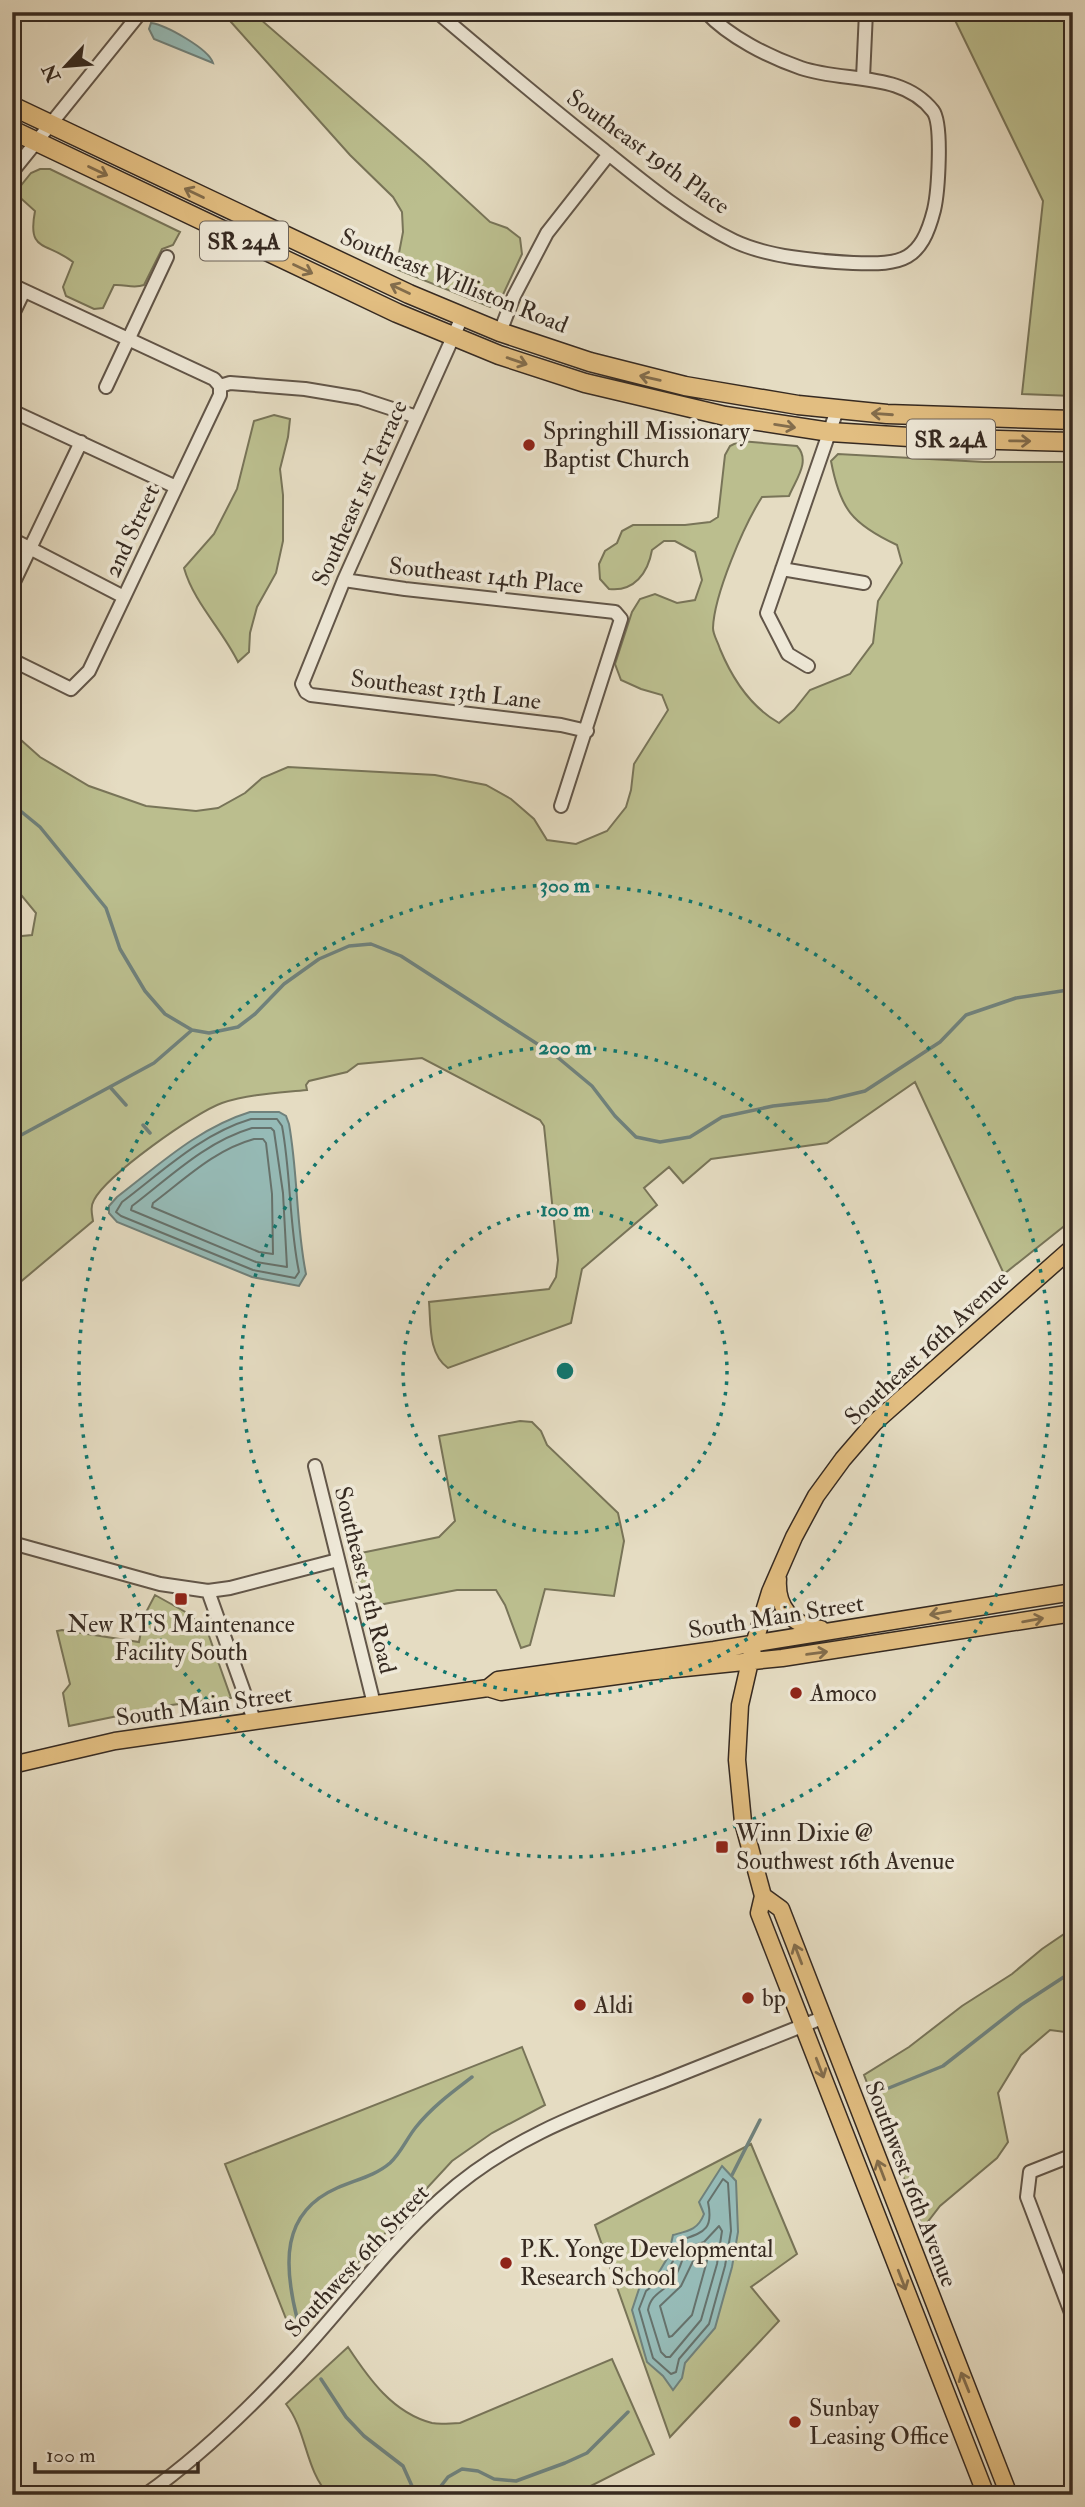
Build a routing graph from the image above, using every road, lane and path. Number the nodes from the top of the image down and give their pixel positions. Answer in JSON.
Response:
{"nodes":[{"id":1,"x":141,"y":12,"type":"edge"},
{"id":2,"x":437,"y":12,"type":"edge"},
{"id":3,"x":706,"y":12,"type":"edge"},
{"id":4,"x":866,"y":12,"type":"edge"},
{"id":5,"x":863,"y":78,"type":"junction"},
{"id":6,"x":12,"y":106,"type":"edge"},
{"id":7,"x":51,"y":124,"type":"junction"},
{"id":8,"x":12,"y":131,"type":"edge"},
{"id":9,"x":36,"y":142,"type":"junction"},
{"id":10,"x":609,"y":154,"type":"junction"},
{"id":11,"x":12,"y":172,"type":"edge"},
{"id":12,"x":254,"y":221,"type":"junction"},
{"id":13,"x":245,"y":241,"type":"junction"},
{"id":14,"x":167,"y":257,"type":"dead end"},
{"id":15,"x":18,"y":288,"type":"edge"},
{"id":16,"x":12,"y":316,"type":"edge"},
{"id":17,"x":463,"y":317,"type":"junction"},
{"id":18,"x":500,"y":332,"type":"junction"},
{"id":19,"x":453,"y":337,"type":"junction"},
{"id":20,"x":128,"y":338,"type":"junction"},
{"id":21,"x":219,"y":386,"type":"junction"},
{"id":22,"x":685,"y":386,"type":"junction"},
{"id":23,"x":106,"y":387,"type":"dead end"},
{"id":24,"x":680,"y":407,"type":"junction"},
{"id":25,"x":838,"y":410,"type":"junction"},
{"id":26,"x":12,"y":411,"type":"edge"},
{"id":27,"x":416,"y":417,"type":"junction"},
{"id":28,"x":1073,"y":420,"type":"edge"},
{"id":29,"x":830,"y":432,"type":"junction"},
{"id":30,"x":81,"y":442,"type":"junction"},
{"id":31,"x":1073,"y":442,"type":"edge"},
{"id":32,"x":176,"y":487,"type":"junction"},
{"id":33,"x":12,"y":539,"type":"edge"},
{"id":34,"x":30,"y":548,"type":"junction"},
{"id":35,"x":782,"y":569,"type":"junction"},
{"id":36,"x":344,"y":580,"type":"junction"},
{"id":37,"x":864,"y":583,"type":"dead end"},
{"id":38,"x":12,"y":586,"type":"edge"},
{"id":39,"x":124,"y":597,"type":"junction"},
{"id":40,"x":12,"y":660,"type":"edge"},
{"id":41,"x":808,"y":666,"type":"dead end"},
{"id":42,"x":303,"y":688,"type":"joint"},
{"id":43,"x":587,"y":730,"type":"junction"},
{"id":44,"x":561,"y":806,"type":"dead end"},
{"id":45,"x":1073,"y":1247,"type":"edge"},
{"id":46,"x":315,"y":1466,"type":"dead end"},
{"id":47,"x":12,"y":1543,"type":"edge"},
{"id":48,"x":338,"y":1560,"type":"junction"},
{"id":49,"x":778,"y":1573,"type":"junction"},
{"id":50,"x":208,"y":1591,"type":"junction"},
{"id":51,"x":1073,"y":1592,"type":"edge"},
{"id":52,"x":993,"y":1603,"type":"junction"},
{"id":53,"x":1073,"y":1614,"type":"edge"},
{"id":54,"x":994,"y":1627,"type":"junction"},
{"id":55,"x":832,"y":1631,"type":"junction"},
{"id":56,"x":754,"y":1644,"type":"junction"},
{"id":57,"x":749,"y":1661,"type":"junction"},
{"id":58,"x":488,"y":1688,"type":"junction"},
{"id":59,"x":374,"y":1704,"type":"junction"},
{"id":60,"x":254,"y":1720,"type":"junction"},
{"id":61,"x":12,"y":1765,"type":"edge"},
{"id":62,"x":762,"y":1896,"type":"junction"},
{"id":63,"x":822,"y":2018,"type":"junction"},
{"id":64,"x":803,"y":2025,"type":"junction"},
{"id":65,"x":1073,"y":2155,"type":"edge"},
{"id":66,"x":1073,"y":2318,"type":"edge"},
{"id":67,"x":145,"y":2495,"type":"edge"},
{"id":68,"x":986,"y":2495,"type":"edge"},
{"id":69,"x":1009,"y":2495,"type":"edge"}],
"edges":[{"from":1,"to":7,"type":"street"},
{"from":2,"to":10,"type":"street","name":"Southeast 19th Place"},
{"from":3,"to":5,"type":"street","name":"Southeast 19th Place"},
{"from":4,"to":5,"type":"street"},
{"from":5,"to":10,"type":"street","name":"Southeast 19th Place"},
{"from":6,"to":7,"type":"highway","name":"Southeast Williston Road","number":"SR 24A"},
{"from":7,"to":9,"type":"street"},
{"from":12,"to":7,"type":"highway","name":"Southeast Williston Road","number":"SR 24A","one_way":true},
{"from":8,"to":9,"type":"highway","name":"Southeast Williston Road","number":"SR 24A"},
{"from":9,"to":11,"type":"street"},
{"from":9,"to":13,"type":"highway","name":"Southeast Williston Road","number":"SR 24A","one_way":true},
{"from":10,"to":18,"type":"street"},
{"from":12,"to":13,"type":"highway"},
{"from":17,"to":12,"type":"highway","name":"Southeast Williston Road","number":"SR 24A","one_way":true},
{"from":13,"to":19,"type":"highway","name":"Southeast Williston Road","number":"SR 24A","one_way":true},
{"from":14,"to":20,"type":"street"},
{"from":15,"to":16,"type":"street"},
{"from":15,"to":20,"type":"street"},
{"from":17,"to":18,"type":"highway","name":"Southeast Williston Road","number":"SR 24A"},
{"from":17,"to":19,"type":"street","name":"Southeast 1st Terrace"},
{"from":22,"to":18,"type":"highway","name":"Southeast Williston Road","number":"SR 24A","one_way":true},
{"from":19,"to":24,"type":"highway","name":"Southeast Williston Road","number":"SR 24A","one_way":true},
{"from":19,"to":27,"type":"street","name":"Southeast 1st Terrace"},
{"from":20,"to":21,"type":"street"},
{"from":20,"to":23,"type":"street"},
{"from":21,"to":27,"type":"street"},
{"from":21,"to":32,"type":"street","name":"2nd Street"},
{"from":22,"to":24,"type":"highway"},
{"from":22,"to":25,"type":"highway","name":"Southeast Williston Road","number":"SR 24A"},
{"from":24,"to":29,"type":"highway","name":"Southeast Williston Road","number":"SR 24A","one_way":true},
{"from":28,"to":25,"type":"highway","name":"Southeast Williston Road","number":"SR 24A","one_way":true},
{"from":25,"to":29,"type":"street"},
{"from":26,"to":30,"type":"street"},
{"from":27,"to":36,"type":"street","name":"Southeast 1st Terrace"},
{"from":29,"to":31,"type":"highway","name":"Southeast Williston Road","number":"SR 24A","one_way":true},
{"from":29,"to":35,"type":"street"},
{"from":30,"to":32,"type":"street"},
{"from":30,"to":34,"type":"street"},
{"from":32,"to":39,"type":"street","name":"2nd Street"},
{"from":33,"to":34,"type":"street"},
{"from":34,"to":38,"type":"street"},
{"from":34,"to":39,"type":"street"},
{"from":35,"to":37,"type":"street"},
{"from":35,"to":41,"type":"street"},
{"from":36,"to":42,"type":"street","name":"Southeast 1st Terrace"},
{"from":36,"to":43,"type":"street","name":"Southeast 14th Place"},
{"from":39,"to":40,"type":"street","name":"2nd Street"},
{"from":42,"to":43,"type":"street","name":"Southeast 13th Lane"},
{"from":43,"to":44,"type":"street"},
{"from":45,"to":49,"type":"main road","name":"Southeast 16th Avenue"},
{"from":46,"to":48,"type":"street","name":"Southeast 13th Road"},
{"from":47,"to":50,"type":"street"},
{"from":48,"to":50,"type":"street"},
{"from":48,"to":59,"type":"street","name":"Southeast 13th Road"},
{"from":49,"to":55,"type":"main road"},
{"from":49,"to":56,"type":"main road","name":"Southeast 16th Avenue"},
{"from":50,"to":60,"type":"street"},
{"from":51,"to":52,"type":"main road","name":"South Main Street"},
{"from":52,"to":54,"type":"main road"},
{"from":52,"to":55,"type":"main road","name":"South Main Street","one_way":true},
{"from":54,"to":53,"type":"main road","name":"South Main Street","one_way":true},
{"from":57,"to":54,"type":"main road","name":"South Main Street","one_way":true},
{"from":55,"to":56,"type":"main road","name":"South Main Street"},
{"from":56,"to":57,"type":"main road","name":"Southwest 16th Avenue"},
{"from":56,"to":58,"type":"main road","name":"South Main Street"},
{"from":57,"to":58,"type":"main road","name":"South Main Street"},
{"from":57,"to":62,"type":"main road","name":"Southwest 16th Avenue"},
{"from":58,"to":59,"type":"main road","name":"South Main Street"},
{"from":59,"to":60,"type":"main road","name":"South Main Street"},
{"from":60,"to":61,"type":"main road","name":"South Main Street"},
{"from":63,"to":62,"type":"main road","name":"Southwest 16th Avenue","one_way":true},
{"from":62,"to":64,"type":"main road","name":"Southwest 16th Avenue"},
{"from":63,"to":64,"type":"street","name":"Southwest 6th Street"},
{"from":69,"to":63,"type":"main road","name":"Southwest 16th Avenue","one_way":true},
{"from":64,"to":67,"type":"street","name":"Southwest 6th Street"},
{"from":64,"to":68,"type":"main road","name":"Southwest 16th Avenue","one_way":true},
{"from":65,"to":66,"type":"street"}]}
